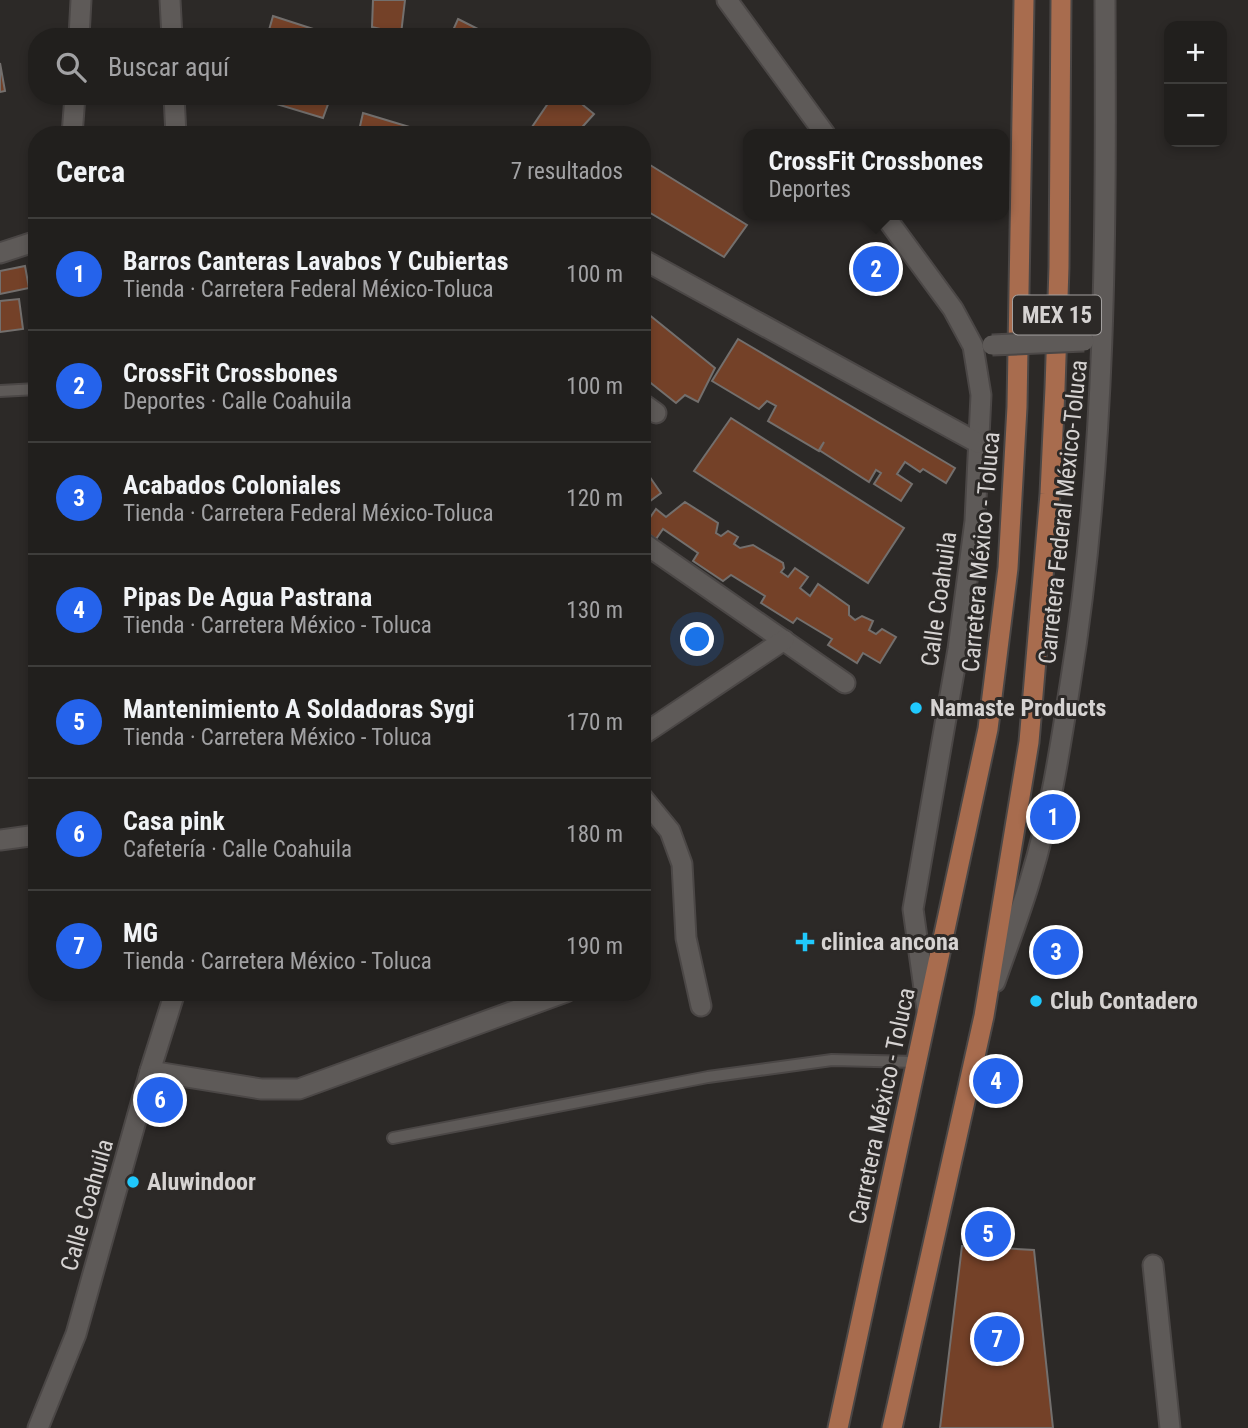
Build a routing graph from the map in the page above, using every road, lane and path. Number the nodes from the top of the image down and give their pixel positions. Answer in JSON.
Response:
{"nodes":[{"id":1,"x":81,"y":0,"type":"edge"},
{"id":2,"x":170,"y":0,"type":"edge"},
{"id":3,"x":727,"y":0,"type":"edge"},
{"id":4,"x":1024,"y":0,"type":"edge"},
{"id":5,"x":1061,"y":0,"type":"edge"},
{"id":6,"x":1105,"y":0,"type":"edge"},
{"id":7,"x":79,"y":28,"type":"edge"},
{"id":8,"x":172,"y":28,"type":"edge"},
{"id":9,"x":74,"y":105,"type":"edge"},
{"id":10,"x":174,"y":105,"type":"edge"},
{"id":11,"x":73,"y":126,"type":"edge"},
{"id":12,"x":176,"y":126,"type":"edge"},
{"id":13,"x":821,"y":129,"type":"edge"},
{"id":14,"x":888,"y":220,"type":"edge"},
{"id":15,"x":28,"y":244,"type":"edge"},
{"id":16,"x":0,"y":253,"type":"edge"},
{"id":17,"x":651,"y":264,"type":"edge"},
{"id":18,"x":1094,"y":341,"type":"junction"},
{"id":19,"x":983,"y":345,"type":"junction"},
{"id":20,"x":28,"y":389,"type":"edge"},
{"id":21,"x":0,"y":391,"type":"edge"},
{"id":22,"x":978,"y":443,"type":"junction"},
{"id":23,"x":651,"y":548,"type":"edge"},
{"id":24,"x":784,"y":640,"type":"junction"},
{"id":25,"x":845,"y":683,"type":"dead end"},
{"id":26,"x":651,"y":729,"type":"edge"},
{"id":27,"x":651,"y":808,"type":"edge"},
{"id":28,"x":28,"y":836,"type":"edge"},
{"id":29,"x":0,"y":840,"type":"edge"},
{"id":30,"x":172,"y":1001,"type":"edge"},
{"id":31,"x":541,"y":1001,"type":"edge"},
{"id":32,"x":701,"y":1006,"type":"dead end"},
{"id":33,"x":927,"y":1014,"type":"junction"},
{"id":34,"x":984,"y":1016,"type":"junction"},
{"id":35,"x":917,"y":1062,"type":"junction"},
{"id":36,"x":150,"y":1071,"type":"junction"},
{"id":37,"x":393,"y":1138,"type":"dead end"},
{"id":38,"x":1153,"y":1265,"type":"dead end"},
{"id":39,"x":38,"y":1428,"type":"edge"},
{"id":40,"x":838,"y":1428,"type":"edge"},
{"id":41,"x":892,"y":1428,"type":"edge"},
{"id":42,"x":1170,"y":1428,"type":"edge"}],
"edges":[{"from":1,"to":7,"type":"street"},
{"from":2,"to":8,"type":"street"},
{"from":3,"to":13,"type":"street"},
{"from":4,"to":33,"type":"main road","name":"Carretera México - Toluca","number":"MEX 15"},
{"from":5,"to":34,"type":"main road","number":"MEX 15"},
{"from":6,"to":18,"type":"street","name":"Carretera Federal México-Toluca"},
{"from":9,"to":11,"type":"street"},
{"from":10,"to":12,"type":"street"},
{"from":14,"to":19,"type":"street","name":"Calle Coahuila"},
{"from":15,"to":16,"type":"street"},
{"from":17,"to":22,"type":"street"},
{"from":18,"to":19,"type":"street","bridge":true},
{"from":18,"to":34,"type":"street","name":"Carretera Federal México-Toluca"},
{"from":19,"to":22,"type":"street","name":"Calle Coahuila"},
{"from":20,"to":21,"type":"lane"},
{"from":22,"to":33,"type":"street","name":"Calle Coahuila"},
{"from":23,"to":24,"type":"street"},
{"from":24,"to":25,"type":"street"},
{"from":24,"to":26,"type":"street"},
{"from":27,"to":32,"type":"street"},
{"from":28,"to":29,"type":"street"},
{"from":30,"to":36,"type":"street","name":"Calle Coahuila"},
{"from":31,"to":36,"type":"street"},
{"from":33,"to":35,"type":"main road","name":"Carretera México - Toluca","number":"MEX 15"},
{"from":34,"to":41,"type":"main road","number":"MEX 15"},
{"from":35,"to":37,"type":"lane"},
{"from":35,"to":40,"type":"main road","name":"Carretera México - Toluca","number":"MEX 15"},
{"from":36,"to":39,"type":"street","name":"Calle Coahuila"},
{"from":38,"to":42,"type":"street"}]}
